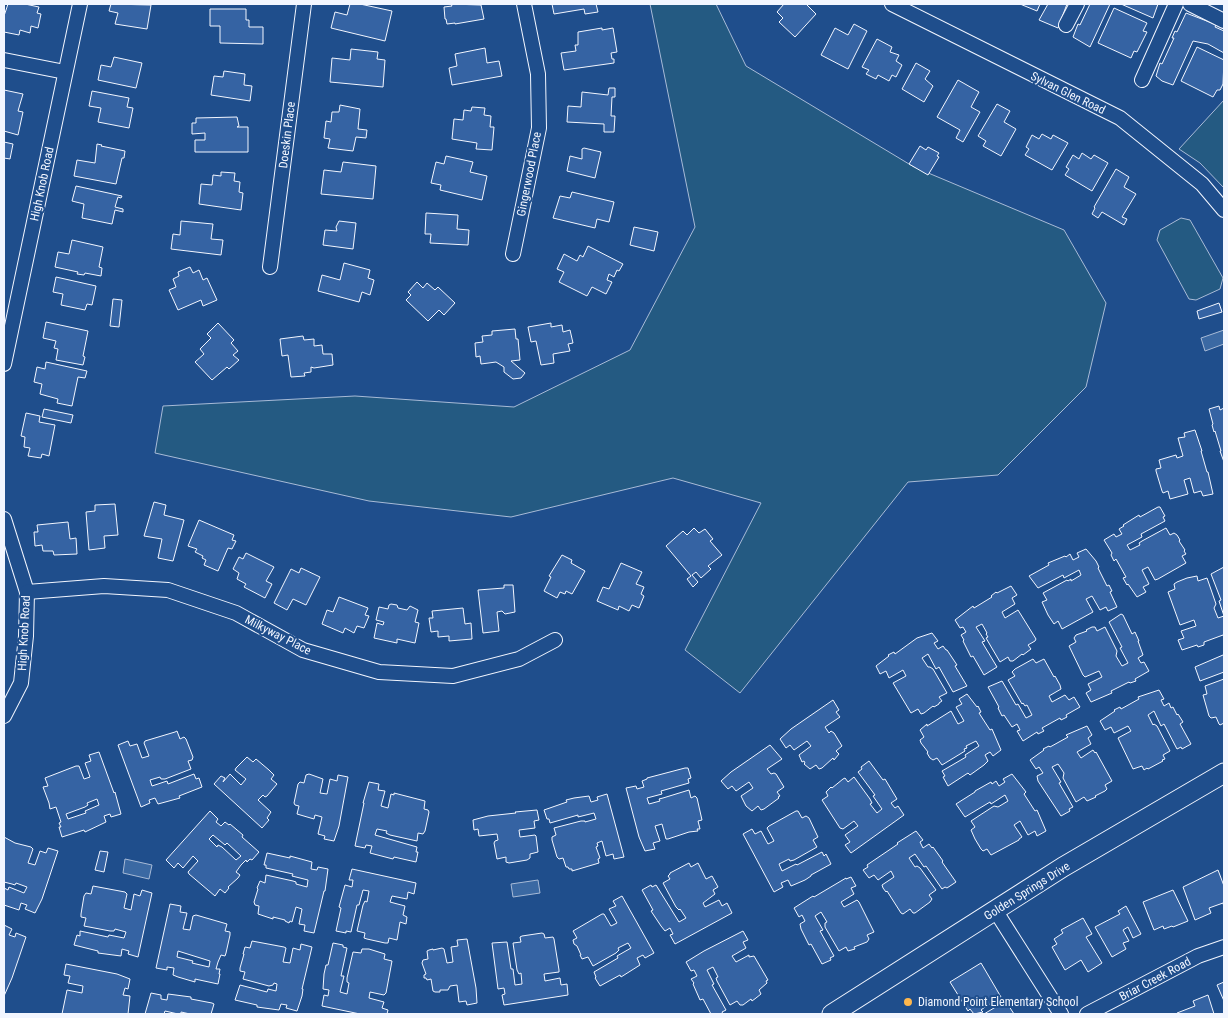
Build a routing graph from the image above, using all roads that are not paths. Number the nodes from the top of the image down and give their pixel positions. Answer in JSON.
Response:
{"nodes":[{"id":1,"x":80,"y":4,"type":"edge"},
{"id":2,"x":304,"y":4,"type":"edge"},
{"id":3,"x":524,"y":4,"type":"edge"},
{"id":4,"x":892,"y":4,"type":"edge"},
{"id":5,"x":1077,"y":4,"type":"edge"},
{"id":6,"x":1176,"y":4,"type":"edge"},
{"id":7,"x":1190,"y":4,"type":"edge"},
{"id":8,"x":1224,"y":21,"type":"edge"},
{"id":9,"x":1066,"y":25,"type":"dead end"},
{"id":10,"x":4,"y":60,"type":"edge"},
{"id":11,"x":65,"y":72,"type":"junction"},
{"id":12,"x":1142,"y":80,"type":"dead end"},
{"id":13,"x":1224,"y":210,"type":"edge"},
{"id":14,"x":513,"y":254,"type":"dead end"},
{"id":15,"x":270,"y":267,"type":"dead end"},
{"id":16,"x":4,"y":364,"type":"edge"},
{"id":17,"x":4,"y":519,"type":"edge"},
{"id":18,"x":27,"y":592,"type":"junction"},
{"id":19,"x":555,"y":640,"type":"dead end"},
{"id":20,"x":4,"y":716,"type":"edge"},
{"id":21,"x":1224,"y":773,"type":"edge"},
{"id":22,"x":995,"y":910,"type":"junction"},
{"id":23,"x":1224,"y":946,"type":"edge"},
{"id":24,"x":832,"y":1014,"type":"edge"},
{"id":25,"x":1061,"y":1014,"type":"edge"},
{"id":26,"x":1087,"y":1014,"type":"edge"}],
"edges":[{"from":1,"to":11,"type":"street","name":"High Knob Road"},
{"from":2,"to":15,"type":"street","name":"Doeskin Place"},
{"from":3,"to":14,"type":"street","name":"Gingerwood Place"},
{"from":4,"to":13,"type":"street","name":"Sylvan Glen Road"},
{"from":5,"to":9,"type":"street"},
{"from":6,"to":12,"type":"street"},
{"from":7,"to":8,"type":"street"},
{"from":10,"to":11,"type":"street"},
{"from":11,"to":16,"type":"street","name":"High Knob Road"},
{"from":17,"to":18,"type":"street","name":"High Knob Road"},
{"from":18,"to":19,"type":"street","name":"Milkyway Place"},
{"from":18,"to":20,"type":"street","name":"High Knob Road"},
{"from":21,"to":22,"type":"main road","name":"Golden Springs Drive"},
{"from":22,"to":24,"type":"main road","name":"Golden Springs Drive"},
{"from":22,"to":25,"type":"street"},
{"from":23,"to":26,"type":"street","name":"Briar Creek Road"}]}
